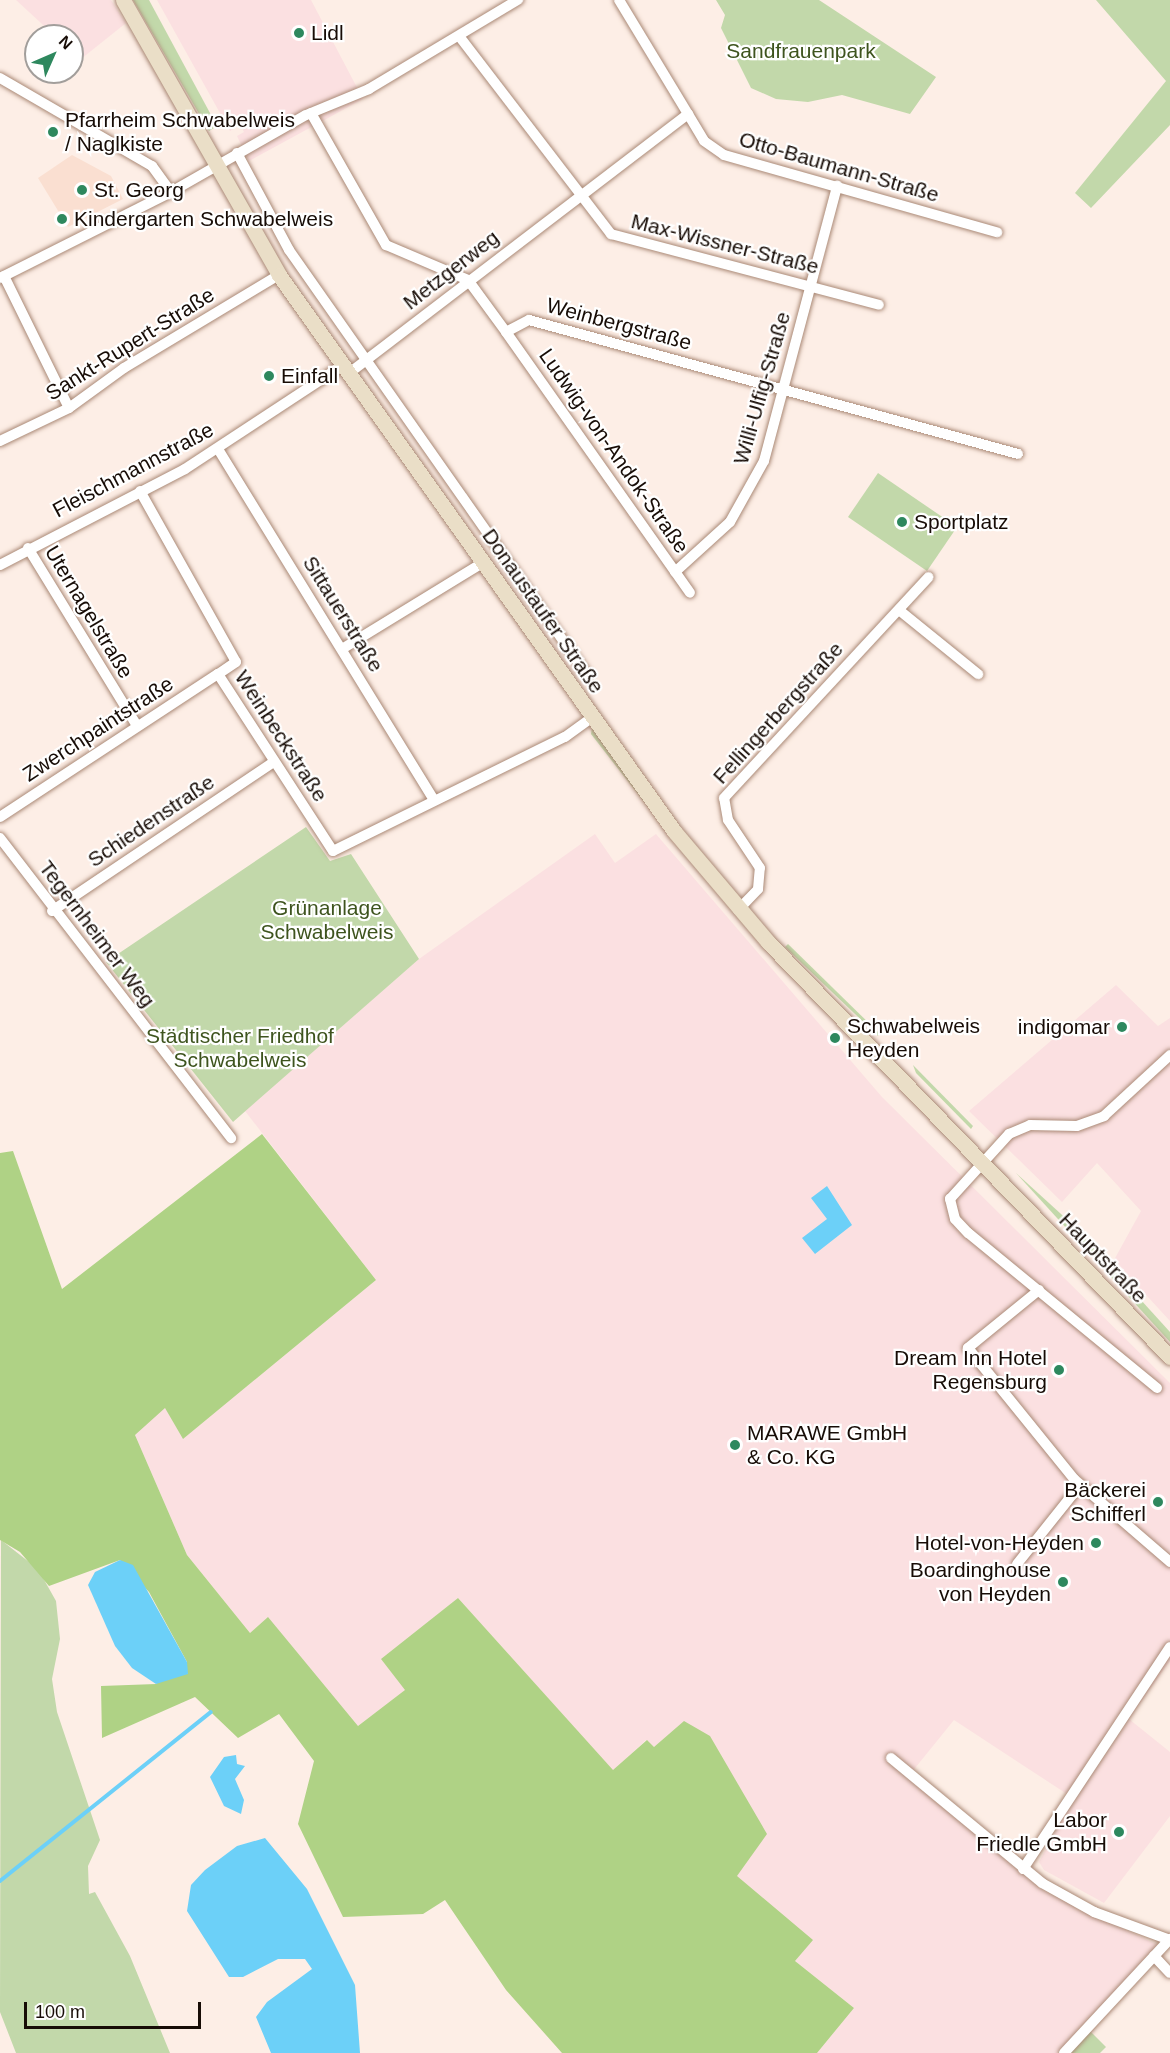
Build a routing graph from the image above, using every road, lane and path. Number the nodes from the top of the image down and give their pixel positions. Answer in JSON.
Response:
{"nodes":[{"id":1,"x":123,"y":0,"type":"edge"},
{"id":2,"x":518,"y":0,"type":"edge"},
{"id":3,"x":619,"y":0,"type":"edge"},
{"id":4,"x":459,"y":36,"type":"junction"},
{"id":5,"x":0,"y":78,"type":"edge"},
{"id":6,"x":311,"y":113,"type":"junction"},
{"id":7,"x":688,"y":114,"type":"junction"},
{"id":8,"x":237,"y":153,"type":"junction"},
{"id":9,"x":214,"y":166,"type":"junction"},
{"id":10,"x":837,"y":186,"type":"junction"},
{"id":11,"x":171,"y":192,"type":"junction"},
{"id":12,"x":578,"y":195,"type":"junction"},
{"id":13,"x":997,"y":232,"type":"dead end"},
{"id":14,"x":279,"y":275,"type":"junction"},
{"id":15,"x":2,"y":277,"type":"edge"},
{"id":16,"x":468,"y":280,"type":"junction"},
{"id":17,"x":811,"y":286,"type":"junction"},
{"id":18,"x":879,"y":305,"type":"dead end"},
{"id":19,"x":506,"y":332,"type":"junction"},
{"id":20,"x":366,"y":362,"type":"junction"},
{"id":21,"x":345,"y":370,"type":"junction"},
{"id":22,"x":784,"y":389,"type":"junction"},
{"id":23,"x":69,"y":408,"type":"junction"},
{"id":24,"x":0,"y":441,"type":"edge"},
{"id":25,"x":218,"y":448,"type":"junction"},
{"id":26,"x":1018,"y":454,"type":"dead end"},
{"id":27,"x":140,"y":491,"type":"junction"},
{"id":28,"x":27,"y":548,"type":"junction"},
{"id":29,"x":484,"y":562,"type":"junction"},
{"id":30,"x":0,"y":565,"type":"edge"},
{"id":31,"x":675,"y":572,"type":"junction"},
{"id":32,"x":928,"y":577,"type":"dead end"},
{"id":33,"x":690,"y":593,"type":"dead end"},
{"id":34,"x":899,"y":610,"type":"junction"},
{"id":35,"x":342,"y":649,"type":"junction"},
{"id":36,"x":218,"y":674,"type":"junction"},
{"id":37,"x":978,"y":674,"type":"dead end"},
{"id":38,"x":588,"y":676,"type":"dead end"},
{"id":39,"x":591,"y":718,"type":"junction"},
{"id":40,"x":136,"y":726,"type":"junction"},
{"id":41,"x":272,"y":763,"type":"junction"},
{"id":42,"x":435,"y":800,"type":"junction"},
{"id":43,"x":0,"y":817,"type":"edge"},
{"id":44,"x":0,"y":838,"type":"edge"},
{"id":45,"x":738,"y":909,"type":"junction"},
{"id":46,"x":52,"y":911,"type":"junction"},
{"id":47,"x":1170,"y":1054,"type":"edge"},
{"id":48,"x":231,"y":1138,"type":"dead end"},
{"id":49,"x":980,"y":1162,"type":"junction"},
{"id":50,"x":1006,"y":1188,"type":"joint"},
{"id":51,"x":1039,"y":1290,"type":"junction"},
{"id":52,"x":1170,"y":1357,"type":"edge"},
{"id":53,"x":1157,"y":1388,"type":"dead end"},
{"id":54,"x":1080,"y":1485,"type":"junction"},
{"id":55,"x":1170,"y":1562,"type":"edge"},
{"id":56,"x":1017,"y":1564,"type":"dead end"},
{"id":57,"x":1170,"y":1647,"type":"edge"},
{"id":58,"x":891,"y":1758,"type":"dead end"},
{"id":59,"x":1023,"y":1869,"type":"junction"},
{"id":60,"x":1170,"y":1940,"type":"edge"},
{"id":61,"x":1154,"y":1956,"type":"junction"},
{"id":62,"x":1170,"y":1973,"type":"edge"},
{"id":63,"x":1064,"y":2053,"type":"edge"}],
"edges":[{"from":1,"to":9,"type":"main road","name":"Donaustaufer Straße"},
{"from":2,"to":4,"type":"street"},
{"from":3,"to":7,"type":"street"},
{"from":4,"to":6,"type":"street"},
{"from":4,"to":12,"type":"street"},
{"from":5,"to":11,"type":"street"},
{"from":6,"to":8,"type":"street"},
{"from":6,"to":16,"type":"street"},
{"from":7,"to":10,"type":"street","name":"Otto-Baumann-Straße"},
{"from":7,"to":12,"type":"street","name":"Metzgerweg"},
{"from":8,"to":9,"type":"street"},
{"from":8,"to":20,"type":"street","name":"Donaustaufer Straße"},
{"from":9,"to":11,"type":"street"},
{"from":9,"to":14,"type":"main road","name":"Donaustaufer Straße"},
{"from":10,"to":13,"type":"street","name":"Otto-Baumann-Straße"},
{"from":10,"to":17,"type":"street","name":"Willi-Ulfig-Straße"},
{"from":11,"to":15,"type":"street"},
{"from":12,"to":16,"type":"street","name":"Metzgerweg"},
{"from":12,"to":17,"type":"street","name":"Max-Wissner-Straße"},
{"from":14,"to":21,"type":"main road","name":"Donaustaufer Straße"},
{"from":14,"to":23,"type":"street","name":"Sankt-Rupert-Straße"},
{"from":15,"to":23,"type":"street"},
{"from":16,"to":19,"type":"street"},
{"from":16,"to":20,"type":"street","name":"Metzgerweg"},
{"from":17,"to":18,"type":"street","name":"Max-Wissner-Straße"},
{"from":17,"to":22,"type":"street","name":"Willi-Ulfig-Straße"},
{"from":19,"to":22,"type":"street","name":"Weinbergstraße"},
{"from":19,"to":31,"type":"street","name":"Ludwig-von-Andok-Straße"},
{"from":20,"to":21,"type":"street","name":"Metzgerweg"},
{"from":20,"to":38,"type":"street","name":"Donaustaufer Straße"},
{"from":21,"to":25,"type":"street","name":"Fleischmannstraße"},
{"from":21,"to":29,"type":"main road","name":"Donaustaufer Straße"},
{"from":22,"to":26,"type":"street","name":"Weinbergstraße"},
{"from":22,"to":31,"type":"street","name":"Willi-Ulfig-Straße"},
{"from":23,"to":24,"type":"street","name":"Sankt-Rupert-Straße"},
{"from":25,"to":27,"type":"street","name":"Fleischmannstraße"},
{"from":25,"to":35,"type":"street","name":"Sittauerstraße"},
{"from":27,"to":28,"type":"street","name":"Fleischmannstraße"},
{"from":27,"to":36,"type":"street","name":"Weinbeckstraße"},
{"from":28,"to":30,"type":"street","name":"Fleischmannstraße"},
{"from":28,"to":40,"type":"street","name":"Uternagelstraße"},
{"from":29,"to":35,"type":"street"},
{"from":29,"to":39,"type":"main road","name":"Donaustaufer Straße"},
{"from":31,"to":33,"type":"street","name":"Ludwig-von-Andok-Straße"},
{"from":32,"to":34,"type":"street","name":"Fellingerbergstraße"},
{"from":34,"to":37,"type":"street"},
{"from":34,"to":45,"type":"street","name":"Fellingerbergstraße"},
{"from":35,"to":42,"type":"street","name":"Sittauerstraße"},
{"from":36,"to":40,"type":"street","name":"Zwerchpaintstraße"},
{"from":36,"to":41,"type":"street","name":"Weinbeckstraße"},
{"from":39,"to":42,"type":"street"},
{"from":39,"to":45,"type":"main road","name":"Donaustaufer Straße"},
{"from":40,"to":43,"type":"street","name":"Zwerchpaintstraße"},
{"from":41,"to":42,"type":"street","name":"Weinbeckstraße"},
{"from":41,"to":46,"type":"street","name":"Schiedenstraße"},
{"from":44,"to":46,"type":"street","name":"Tegernheimer Weg"},
{"from":45,"to":49,"type":"main road","name":"Donaustaufer Straße"},
{"from":46,"to":48,"type":"street","name":"Tegernheimer Weg"},
{"from":47,"to":49,"type":"street"},
{"from":49,"to":50,"type":"main road","name":"Donaustaufer Straße"},
{"from":49,"to":51,"type":"street"},
{"from":50,"to":52,"type":"main road","name":"Hauptstraße"},
{"from":51,"to":53,"type":"street"},
{"from":51,"to":54,"type":"street"},
{"from":54,"to":55,"type":"street"},
{"from":54,"to":56,"type":"street"},
{"from":57,"to":59,"type":"street"},
{"from":58,"to":59,"type":"street"},
{"from":59,"to":60,"type":"street"},
{"from":60,"to":61,"type":"street"},
{"from":61,"to":62,"type":"street"},
{"from":61,"to":63,"type":"street"}]}
